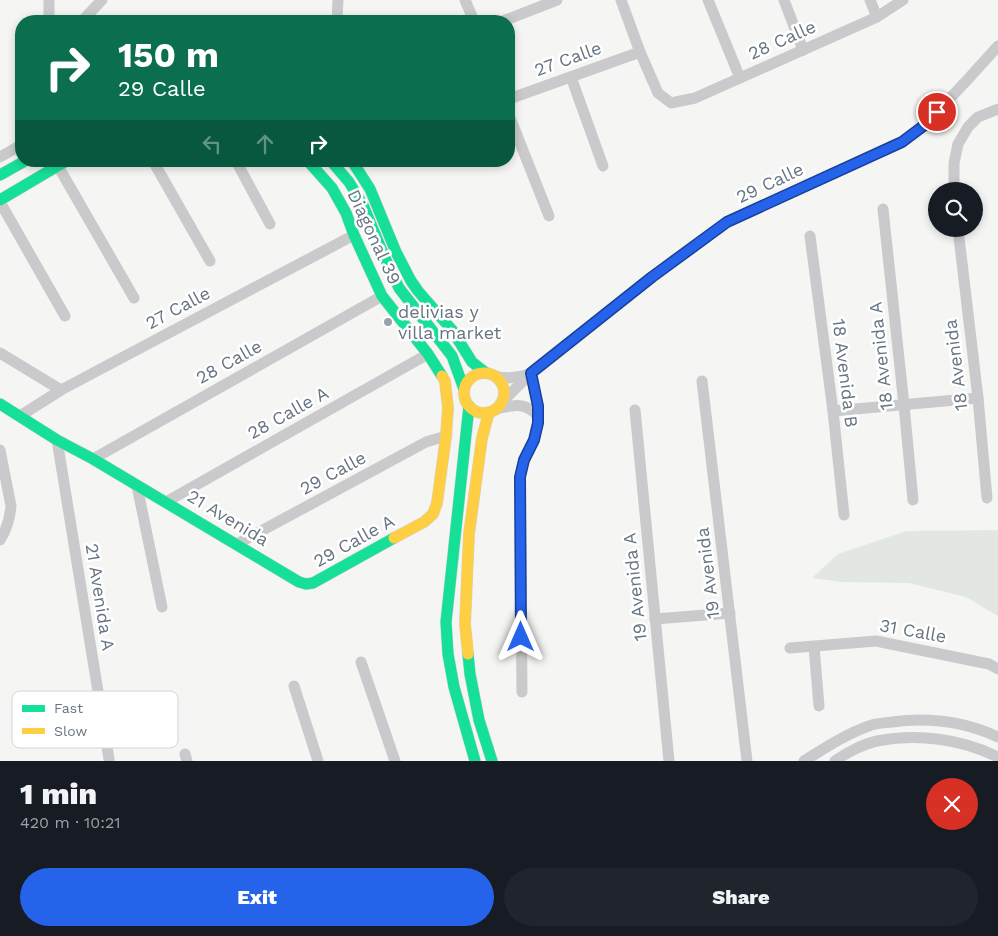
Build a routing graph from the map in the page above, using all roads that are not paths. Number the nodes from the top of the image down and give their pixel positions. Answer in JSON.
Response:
{"nodes":[{"id":1,"x":102,"y":0,"type":"edge"},
{"id":2,"x":338,"y":0,"type":"edge"},
{"id":3,"x":465,"y":0,"type":"edge"},
{"id":4,"x":621,"y":0,"type":"edge"},
{"id":5,"x":708,"y":0,"type":"edge"},
{"id":6,"x":784,"y":0,"type":"edge"},
{"id":7,"x":870,"y":0,"type":"edge"},
{"id":8,"x":903,"y":0,"type":"edge"},
{"id":9,"x":48,"y":1,"type":"edge"},
{"id":10,"x":549,"y":1,"type":"edge"},
{"id":11,"x":49,"y":15,"type":"edge"},
{"id":12,"x":88,"y":15,"type":"edge"},
{"id":13,"x":337,"y":15,"type":"edge"},
{"id":14,"x":471,"y":15,"type":"edge"},
{"id":15,"x":515,"y":16,"type":"edge"},
{"id":16,"x":878,"y":17,"type":"junction"},
{"id":17,"x":998,"y":46,"type":"edge"},
{"id":18,"x":803,"y":50,"type":"junction"},
{"id":19,"x":640,"y":52,"type":"junction"},
{"id":20,"x":571,"y":77,"type":"junction"},
{"id":21,"x":740,"y":78,"type":"junction"},
{"id":22,"x":515,"y":97,"type":"edge"},
{"id":23,"x":998,"y":109,"type":"edge"},
{"id":24,"x":515,"y":130,"type":"edge"},
{"id":25,"x":15,"y":148,"type":"edge"},
{"id":26,"x":0,"y":157,"type":"edge"},
{"id":27,"x":603,"y":166,"type":"dead end"},
{"id":28,"x":15,"y":167,"type":"edge"},
{"id":29,"x":57,"y":167,"type":"edge"},
{"id":30,"x":64,"y":167,"type":"edge"},
{"id":31,"x":156,"y":167,"type":"edge"},
{"id":32,"x":239,"y":167,"type":"edge"},
{"id":33,"x":313,"y":167,"type":"edge"},
{"id":34,"x":336,"y":167,"type":"edge"},
{"id":35,"x":356,"y":167,"type":"edge"},
{"id":36,"x":0,"y":175,"type":"edge"},
{"id":37,"x":954,"y":182,"type":"edge"},
{"id":38,"x":0,"y":201,"type":"edge"},
{"id":39,"x":883,"y":209,"type":"dead end"},
{"id":40,"x":549,"y":216,"type":"dead end"},
{"id":41,"x":270,"y":224,"type":"dead end"},
{"id":42,"x":354,"y":235,"type":"junction"},
{"id":43,"x":810,"y":236,"type":"dead end"},
{"id":44,"x":959,"y":237,"type":"edge"},
{"id":45,"x":210,"y":261,"type":"dead end"},
{"id":46,"x":382,"y":296,"type":"junction"},
{"id":47,"x":134,"y":298,"type":"dead end"},
{"id":48,"x":65,"y":316,"type":"dead end"},
{"id":49,"x":0,"y":353,"type":"edge"},
{"id":50,"x":428,"y":354,"type":"junction"},
{"id":51,"x":531,"y":373,"type":"junction"},
{"id":52,"x":490,"y":375,"type":"junction"},
{"id":53,"x":702,"y":381,"type":"dead end"},
{"id":54,"x":464,"y":389,"type":"junction"},
{"id":55,"x":61,"y":390,"type":"junction"},
{"id":56,"x":978,"y":398,"type":"junction"},
{"id":57,"x":904,"y":404,"type":"junction"},
{"id":58,"x":469,"y":406,"type":"junction"},
{"id":59,"x":495,"y":408,"type":"junction"},
{"id":60,"x":1,"y":409,"type":"edge"},
{"id":61,"x":635,"y":410,"type":"dead end"},
{"id":62,"x":833,"y":411,"type":"junction"},
{"id":63,"x":20,"y":416,"type":"junction"},
{"id":64,"x":538,"y":416,"type":"junction"},
{"id":65,"x":446,"y":436,"type":"junction"},
{"id":66,"x":57,"y":440,"type":"junction"},
{"id":67,"x":0,"y":450,"type":"edge"},
{"id":68,"x":94,"y":458,"type":"junction"},
{"id":69,"x":137,"y":486,"type":"junction"},
{"id":70,"x":987,"y":498,"type":"dead end"},
{"id":71,"x":913,"y":500,"type":"dead end"},
{"id":72,"x":166,"y":502,"type":"junction"},
{"id":73,"x":844,"y":515,"type":"dead end"},
{"id":74,"x":424,"y":522,"type":"joint"},
{"id":75,"x":0,"y":540,"type":"edge"},
{"id":76,"x":238,"y":544,"type":"junction"},
{"id":77,"x":299,"y":582,"type":"joint"},
{"id":78,"x":162,"y":607,"type":"dead end"},
{"id":79,"x":730,"y":613,"type":"junction"},
{"id":80,"x":655,"y":619,"type":"junction"},
{"id":81,"x":814,"y":647,"type":"junction"},
{"id":82,"x":790,"y":648,"type":"dead end"},
{"id":83,"x":361,"y":662,"type":"dead end"},
{"id":84,"x":998,"y":669,"type":"edge"},
{"id":85,"x":294,"y":686,"type":"dead end"},
{"id":86,"x":98,"y":691,"type":"edge"},
{"id":87,"x":522,"y":692,"type":"dead end"},
{"id":88,"x":819,"y":706,"type":"dead end"},
{"id":89,"x":998,"y":737,"type":"edge"},
{"id":90,"x":107,"y":748,"type":"edge"},
{"id":91,"x":998,"y":757,"type":"edge"},
{"id":92,"x":109,"y":758,"type":"dead end"},
{"id":93,"x":318,"y":761,"type":"edge"},
{"id":94,"x":395,"y":761,"type":"edge"},
{"id":95,"x":475,"y":761,"type":"edge"},
{"id":96,"x":492,"y":761,"type":"edge"},
{"id":97,"x":670,"y":761,"type":"edge"},
{"id":98,"x":747,"y":761,"type":"edge"},
{"id":99,"x":804,"y":761,"type":"edge"},
{"id":100,"x":835,"y":761,"type":"edge"}],
"edges":[{"from":1,"to":12,"type":"street"},
{"from":2,"to":13,"type":"street"},
{"from":3,"to":14,"type":"street"},
{"from":4,"to":19,"type":"street"},
{"from":5,"to":21,"type":"street"},
{"from":6,"to":18,"type":"street"},
{"from":7,"to":16,"type":"street"},
{"from":8,"to":16,"type":"street","name":"28 Calle"},
{"from":9,"to":11,"type":"street"},
{"from":10,"to":15,"type":"street"},
{"from":16,"to":18,"type":"street","name":"28 Calle"},
{"from":17,"to":51,"type":"street","name":"29 Calle"},
{"from":18,"to":21,"type":"street","name":"28 Calle"},
{"from":19,"to":20,"type":"street","name":"27 Calle"},
{"from":19,"to":21,"type":"street","name":"28 Calle"},
{"from":20,"to":22,"type":"street","name":"27 Calle"},
{"from":20,"to":27,"type":"street"},
{"from":23,"to":37,"type":"street"},
{"from":24,"to":40,"type":"street"},
{"from":25,"to":26,"type":"street"},
{"from":28,"to":36,"type":"street"},
{"from":29,"to":38,"type":"street"},
{"from":30,"to":47,"type":"street"},
{"from":31,"to":45,"type":"street"},
{"from":32,"to":41,"type":"street"},
{"from":33,"to":42,"type":"street","name":"Diagonal 39"},
{"from":34,"to":54,"type":"street","name":"Diagonal 39"},
{"from":35,"to":52,"type":"street","name":"Diagonal 39"},
{"from":38,"to":48,"type":"street"},
{"from":39,"to":57,"type":"street","name":"18 Avenida A"},
{"from":42,"to":46,"type":"street","name":"Diagonal 39"},
{"from":42,"to":55,"type":"street","name":"27 Calle"},
{"from":43,"to":62,"type":"street","name":"18 Avenida B"},
{"from":44,"to":56,"type":"street","name":"18 Avenida"},
{"from":46,"to":50,"type":"street","name":"Diagonal 39"},
{"from":46,"to":68,"type":"street","name":"28 Calle"},
{"from":49,"to":55,"type":"street"},
{"from":50,"to":65,"type":"street","name":"Diagonal 39"},
{"from":50,"to":72,"type":"street","name":"28 Calle A"},
{"from":51,"to":52,"type":"street","name":"29 Calle"},
{"from":51,"to":59,"type":"street","name":"29 Calle"},
{"from":51,"to":64,"type":"street"},
{"from":52,"to":54,"type":"street"},
{"from":52,"to":59,"type":"street"},
{"from":53,"to":79,"type":"street","name":"19 Avenida"},
{"from":54,"to":58,"type":"street"},
{"from":55,"to":63,"type":"street","name":"27 Calle"},
{"from":56,"to":57,"type":"street"},
{"from":56,"to":70,"type":"street","name":"18 Avenida"},
{"from":57,"to":62,"type":"street"},
{"from":57,"to":71,"type":"street","name":"18 Avenida A"},
{"from":58,"to":59,"type":"street"},
{"from":58,"to":95,"type":"street"},
{"from":59,"to":64,"type":"street"},
{"from":59,"to":96,"type":"street"},
{"from":60,"to":63,"type":"street","name":"21 Avenida"},
{"from":61,"to":80,"type":"street","name":"19 Avenida A"},
{"from":62,"to":73,"type":"street","name":"18 Avenida B"},
{"from":63,"to":66,"type":"street","name":"21 Avenida"},
{"from":64,"to":87,"type":"street"},
{"from":65,"to":74,"type":"street","name":"Diagonal 39"},
{"from":65,"to":76,"type":"street","name":"29 Calle"},
{"from":66,"to":68,"type":"street","name":"21 Avenida"},
{"from":66,"to":86,"type":"street","name":"21 Avenida A"},
{"from":67,"to":75,"type":"street"},
{"from":68,"to":69,"type":"street","name":"21 Avenida"},
{"from":69,"to":72,"type":"street","name":"21 Avenida"},
{"from":69,"to":78,"type":"street"},
{"from":72,"to":76,"type":"street","name":"21 Avenida"},
{"from":74,"to":77,"type":"street","name":"29 Calle A"},
{"from":76,"to":77,"type":"street","name":"21 Avenida"},
{"from":79,"to":80,"type":"street"},
{"from":79,"to":98,"type":"street","name":"19 Avenida"},
{"from":80,"to":97,"type":"street","name":"19 Avenida A"},
{"from":81,"to":82,"type":"street","name":"31 Calle"},
{"from":81,"to":84,"type":"street","name":"31 Calle"},
{"from":81,"to":88,"type":"street"},
{"from":83,"to":94,"type":"street"},
{"from":85,"to":93,"type":"street"},
{"from":89,"to":99,"type":"street"},
{"from":90,"to":92,"type":"street","name":"21 Avenida A"},
{"from":91,"to":100,"type":"street"}]}
